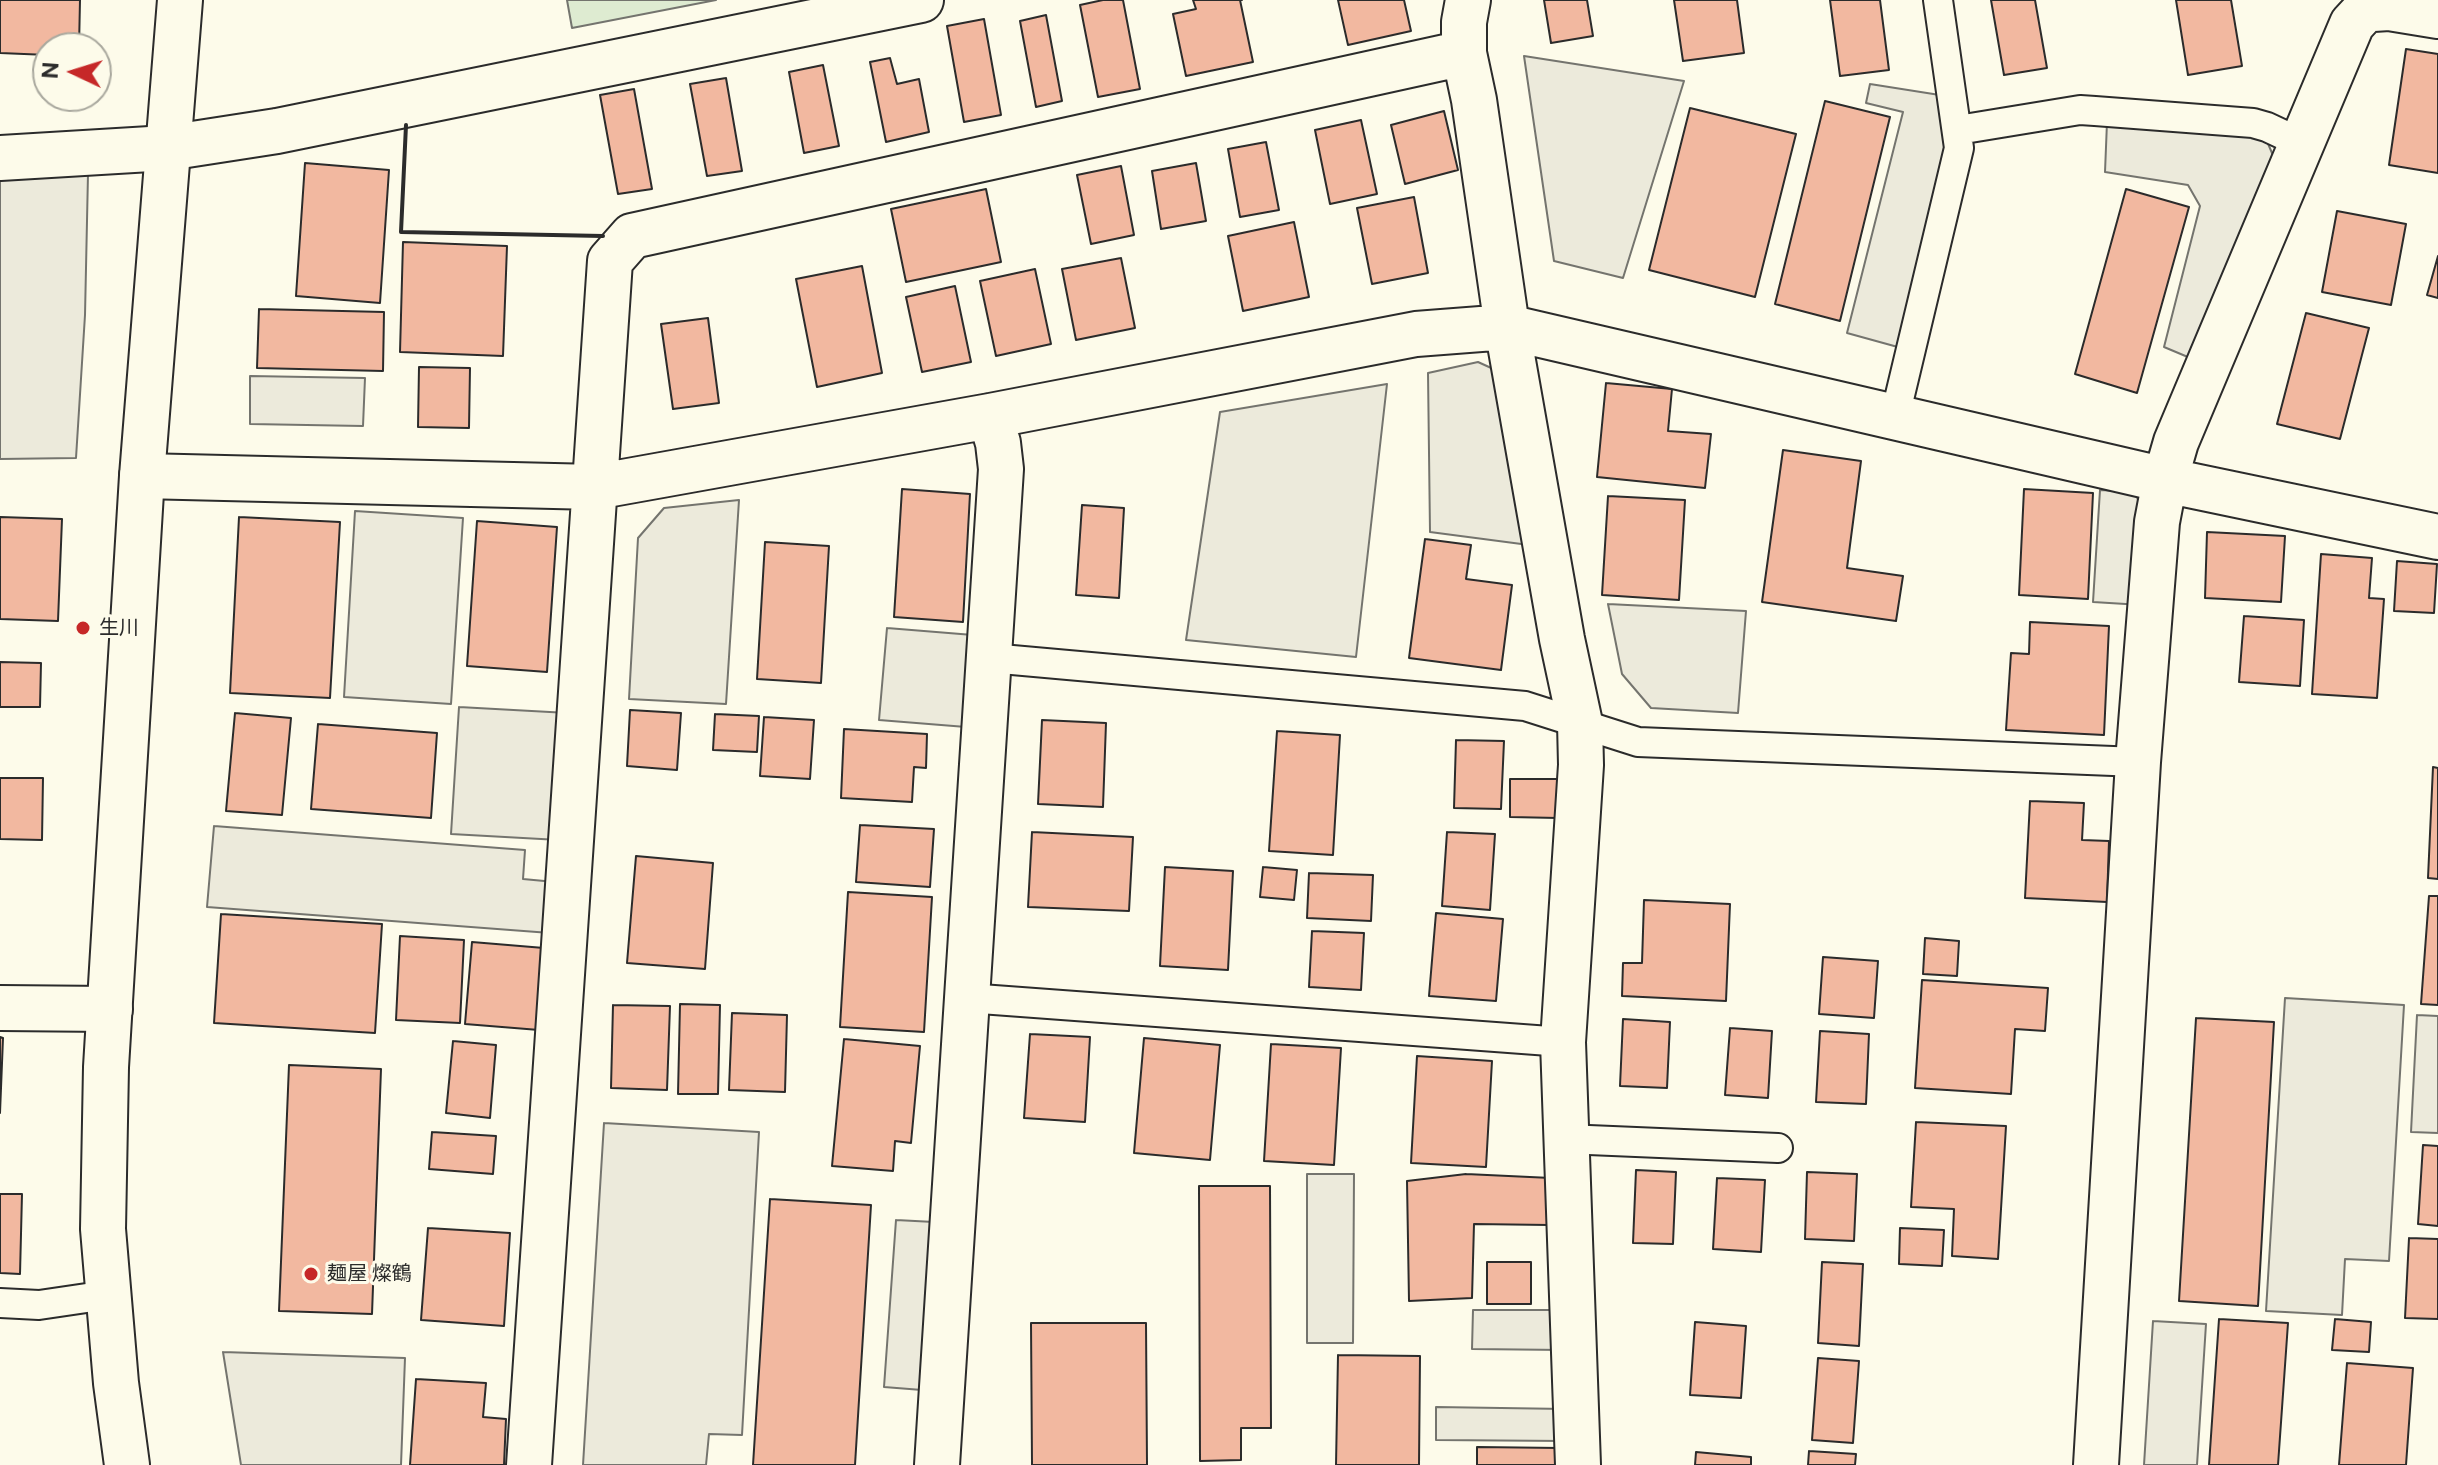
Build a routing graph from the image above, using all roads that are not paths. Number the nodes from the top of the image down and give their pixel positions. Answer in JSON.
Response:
{"nodes":[{"id":1,"x":180,"y":0,"type":"edge"},
{"id":2,"x":921,"y":0,"type":"edge"},
{"id":3,"x":1468,"y":0,"type":"edge"},
{"id":4,"x":1938,"y":0,"type":"edge"},
{"id":5,"x":2364,"y":5,"type":"edge"},
{"id":6,"x":2438,"y":16,"type":"edge"},
{"id":7,"x":1464,"y":53,"type":"junction"},
{"id":8,"x":1958,"y":130,"type":"junction"},
{"id":9,"x":2301,"y":143,"type":"junction"},
{"id":10,"x":167,"y":148,"type":"junction"},
{"id":11,"x":0,"y":158,"type":"edge"},
{"id":12,"x":1507,"y":327,"type":"junction"},
{"id":13,"x":990,"y":416,"type":"junction"},
{"id":14,"x":1895,"y":416,"type":"junction"},
{"id":15,"x":142,"y":476,"type":"junction"},
{"id":16,"x":2165,"y":480,"type":"junction"},
{"id":17,"x":595,"y":487,"type":"junction"},
{"id":18,"x":2438,"y":537,"type":"edge"},
{"id":19,"x":990,"y":658,"type":"junction"},
{"id":20,"x":1580,"y":723,"type":"junction"},
{"id":21,"x":2138,"y":762,"type":"junction"},
{"id":22,"x":967,"y":998,"type":"junction"},
{"id":23,"x":0,"y":1008,"type":"edge"},
{"id":24,"x":110,"y":1009,"type":"junction"},
{"id":25,"x":1563,"y":1042,"type":"junction"},
{"id":26,"x":1565,"y":1139,"type":"junction"},
{"id":27,"x":1778,"y":1148,"type":"dead end"},
{"id":28,"x":107,"y":1295,"type":"junction"},
{"id":29,"x":0,"y":1303,"type":"edge"},
{"id":30,"x":127,"y":1465,"type":"edge"},
{"id":31,"x":529,"y":1465,"type":"edge"},
{"id":32,"x":937,"y":1465,"type":"edge"},
{"id":33,"x":1578,"y":1465,"type":"edge"},
{"id":34,"x":2096,"y":1465,"type":"edge"}],
"edges":[{"from":1,"to":10,"type":"street"},
{"from":2,"to":10,"type":"street"},
{"from":3,"to":7,"type":"street"},
{"from":4,"to":8,"type":"lane"},
{"from":5,"to":6,"type":"street"},
{"from":5,"to":9,"type":"street"},
{"from":7,"to":12,"type":"street"},
{"from":7,"to":17,"type":"street"},
{"from":8,"to":9,"type":"lane"},
{"from":8,"to":14,"type":"lane"},
{"from":9,"to":16,"type":"street"},
{"from":10,"to":11,"type":"street"},
{"from":10,"to":15,"type":"street"},
{"from":12,"to":13,"type":"street"},
{"from":12,"to":14,"type":"street"},
{"from":12,"to":20,"type":"street"},
{"from":13,"to":17,"type":"street"},
{"from":13,"to":19,"type":"street"},
{"from":14,"to":16,"type":"street"},
{"from":15,"to":17,"type":"street"},
{"from":15,"to":24,"type":"street"},
{"from":16,"to":18,"type":"street"},
{"from":16,"to":21,"type":"street"},
{"from":17,"to":31,"type":"street"},
{"from":19,"to":20,"type":"lane"},
{"from":19,"to":22,"type":"street"},
{"from":20,"to":21,"type":"lane"},
{"from":20,"to":25,"type":"street"},
{"from":21,"to":34,"type":"street"},
{"from":22,"to":25,"type":"lane"},
{"from":22,"to":32,"type":"street"},
{"from":23,"to":24,"type":"street"},
{"from":24,"to":28,"type":"street"},
{"from":25,"to":26,"type":"street"},
{"from":26,"to":27,"type":"lane"},
{"from":26,"to":33,"type":"street"},
{"from":28,"to":29,"type":"lane"},
{"from":28,"to":30,"type":"street"}]}
